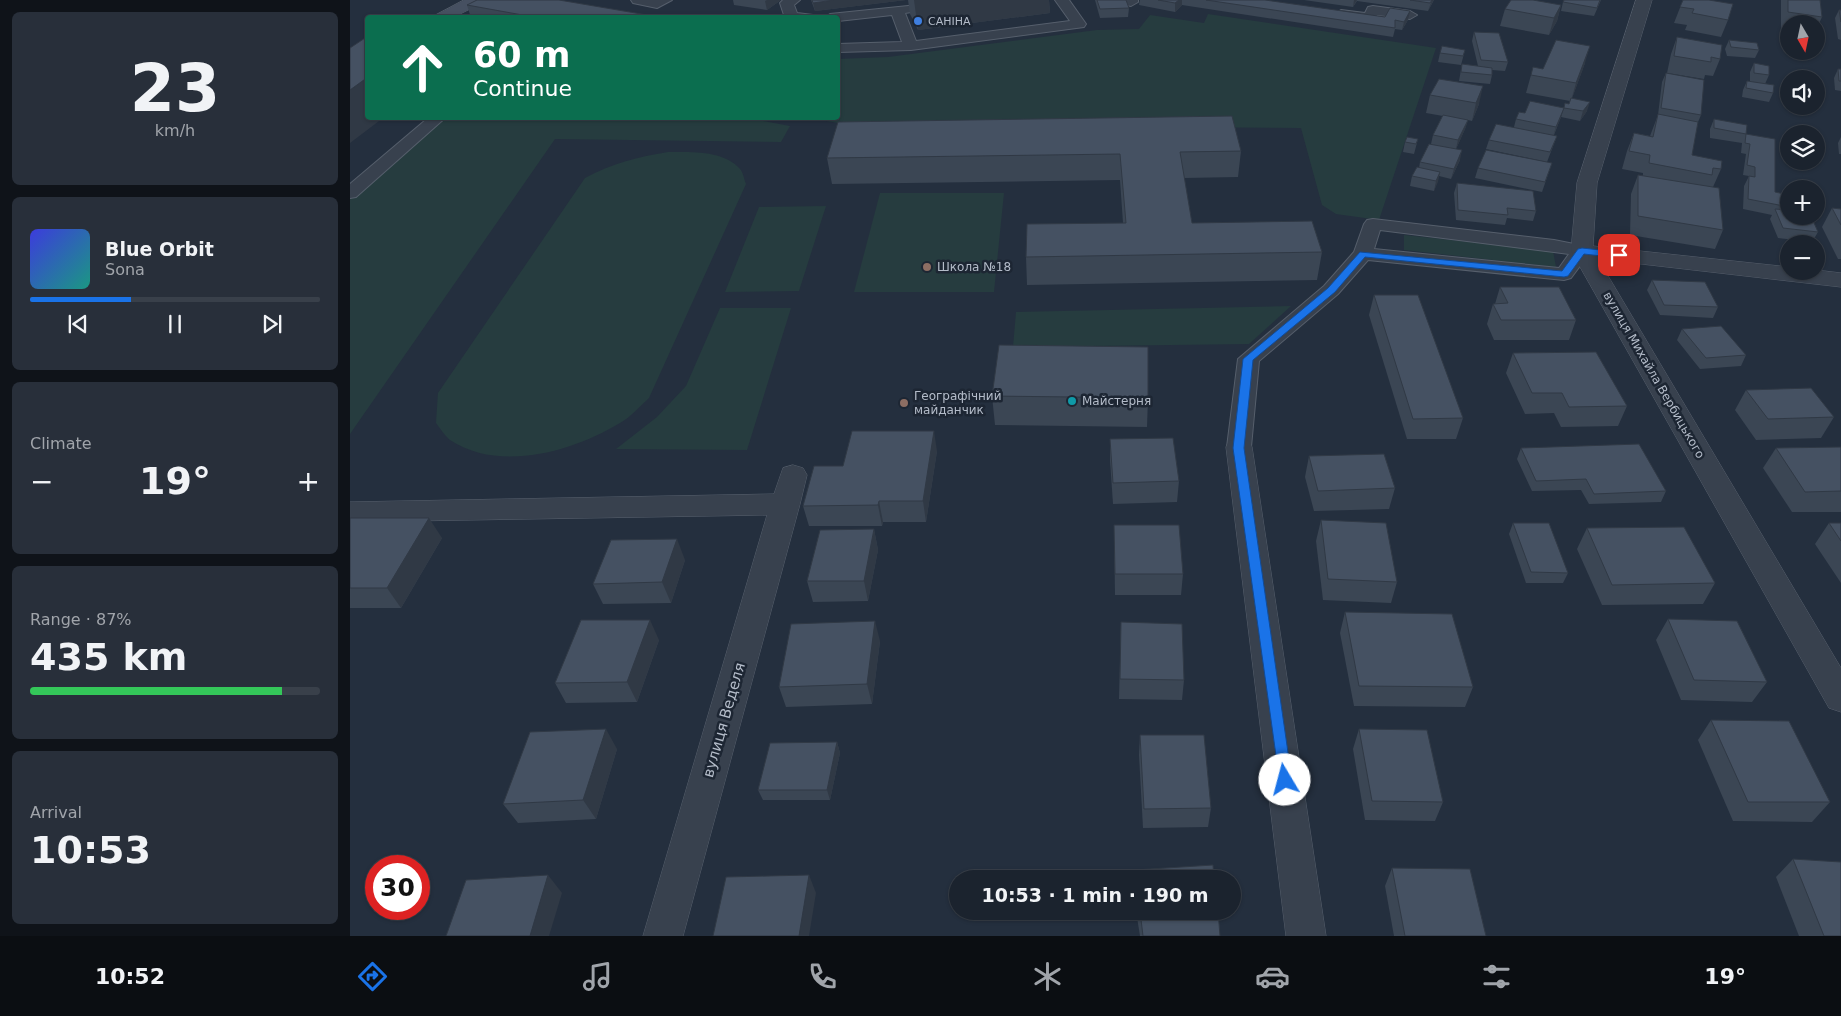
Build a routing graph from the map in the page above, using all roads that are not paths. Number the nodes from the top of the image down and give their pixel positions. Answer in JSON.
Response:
{"nodes":[{"id":1,"x":477,"y":0,"type":"edge"},
{"id":2,"x":638,"y":0,"type":"edge"},
{"id":3,"x":665,"y":0,"type":"edge"},
{"id":4,"x":793,"y":0,"type":"edge"},
{"id":5,"x":1062,"y":0,"type":"edge"},
{"id":6,"x":1644,"y":0,"type":"edge"},
{"id":7,"x":924,"y":6,"type":"dead end"},
{"id":8,"x":897,"y":10,"type":"junction"},
{"id":9,"x":1332,"y":12,"type":"edge"},
{"id":10,"x":444,"y":15,"type":"edge"},
{"id":11,"x":791,"y":15,"type":"edge"},
{"id":12,"x":1410,"y":15,"type":"edge"},
{"id":13,"x":840,"y":17,"type":"edge"},
{"id":14,"x":911,"y":46,"type":"junction"},
{"id":15,"x":840,"y":48,"type":"edge"},
{"id":16,"x":436,"y":120,"type":"edge"},
{"id":17,"x":350,"y":193,"type":"edge"},
{"id":18,"x":1582,"y":251,"type":"junction"},
{"id":19,"x":1363,"y":254,"type":"junction"},
{"id":20,"x":1841,"y":280,"type":"edge"},
{"id":21,"x":1239,"y":448,"type":"joint"},
{"id":22,"x":350,"y":512,"type":"edge"},
{"id":23,"x":1841,"y":698,"type":"edge"},
{"id":24,"x":663,"y":936,"type":"edge"},
{"id":25,"x":1306,"y":936,"type":"edge"}],
"edges":[{"from":1,"to":10,"type":"main road"},
{"from":2,"to":3,"type":"lane"},
{"from":4,"to":11,"type":"lane"},
{"from":5,"to":14,"type":"lane"},
{"from":6,"to":18,"type":"street"},
{"from":7,"to":8,"type":"lane"},
{"from":8,"to":13,"type":"lane"},
{"from":8,"to":14,"type":"lane"},
{"from":9,"to":12,"type":"lane"},
{"from":14,"to":15,"type":"lane"},
{"from":16,"to":17,"type":"lane"},
{"from":18,"to":19,"type":"lane"},
{"from":18,"to":19,"type":"lane"},
{"from":18,"to":20,"type":"street"},
{"from":18,"to":23,"type":"street","name":"вулиця Михайла Вербицького"},
{"from":19,"to":21,"type":"lane"},
{"from":21,"to":25,"type":"street"},
{"from":22,"to":24,"type":"street","name":"вулиця Веделя"}]}
